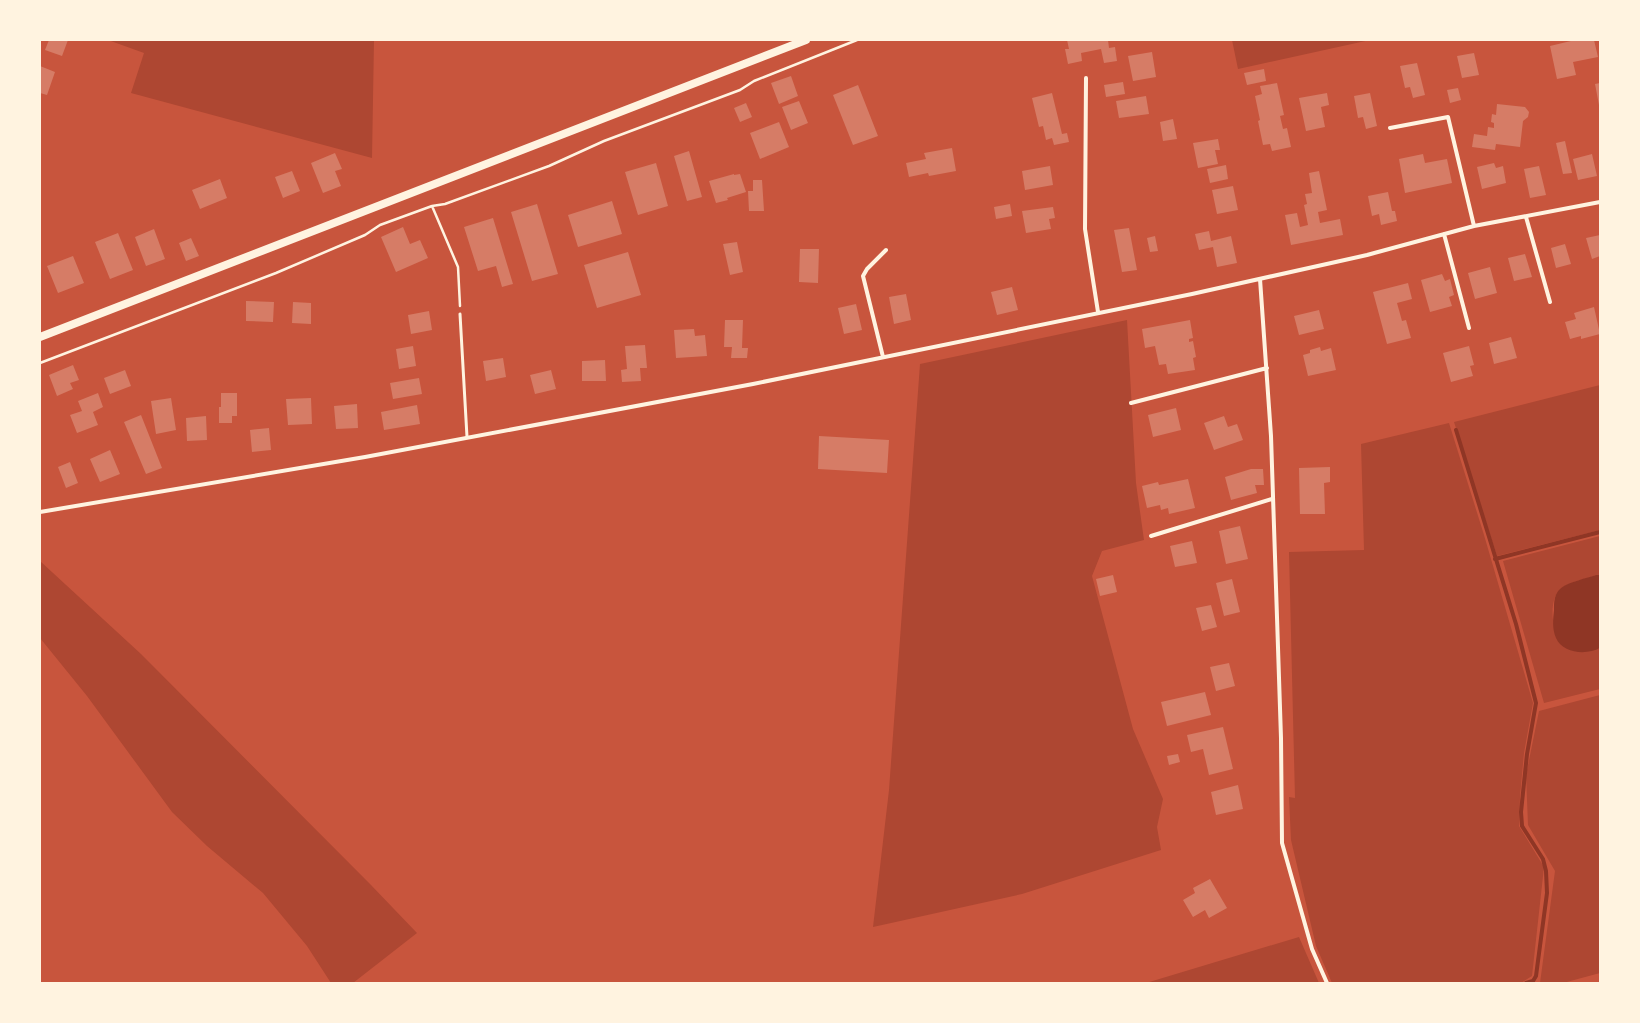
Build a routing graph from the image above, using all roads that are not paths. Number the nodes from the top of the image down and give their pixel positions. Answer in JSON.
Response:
{"nodes":[{"id":1,"x":806,"y":40,"type":"edge"},
{"id":2,"x":1086,"y":78,"type":"dead end"},
{"id":3,"x":1390,"y":128,"type":"dead end"},
{"id":4,"x":1600,"y":202,"type":"edge"},
{"id":5,"x":1526,"y":217,"type":"junction"},
{"id":6,"x":1474,"y":226,"type":"junction"},
{"id":7,"x":1444,"y":234,"type":"junction"},
{"id":8,"x":886,"y":250,"type":"dead end"},
{"id":9,"x":1260,"y":279,"type":"junction"},
{"id":10,"x":1550,"y":302,"type":"dead end"},
{"id":11,"x":1098,"y":312,"type":"junction"},
{"id":12,"x":460,"y":314,"type":"road end"},
{"id":13,"x":1469,"y":328,"type":"dead end"},
{"id":14,"x":40,"y":336,"type":"edge"},
{"id":15,"x":883,"y":357,"type":"junction"},
{"id":16,"x":1267,"y":368,"type":"junction"},
{"id":17,"x":1132,"y":403,"type":"dead end"},
{"id":18,"x":467,"y":437,"type":"junction"},
{"id":19,"x":1272,"y":498,"type":"junction"},
{"id":20,"x":40,"y":512,"type":"edge"},
{"id":21,"x":1151,"y":536,"type":"dead end"},
{"id":22,"x":1327,"y":983,"type":"edge"}],
"edges":[{"from":1,"to":14,"type":"main road"},
{"from":2,"to":11,"type":"street"},
{"from":3,"to":6,"type":"street"},
{"from":4,"to":5,"type":"street"},
{"from":5,"to":6,"type":"street"},
{"from":5,"to":10,"type":"street"},
{"from":6,"to":7,"type":"street"},
{"from":7,"to":9,"type":"street"},
{"from":7,"to":13,"type":"street"},
{"from":8,"to":15,"type":"street"},
{"from":9,"to":11,"type":"street"},
{"from":9,"to":16,"type":"street"},
{"from":11,"to":15,"type":"street"},
{"from":12,"to":18,"type":"lane"},
{"from":15,"to":18,"type":"street"},
{"from":16,"to":17,"type":"street"},
{"from":16,"to":19,"type":"street"},
{"from":18,"to":20,"type":"street"},
{"from":19,"to":21,"type":"street"},
{"from":19,"to":22,"type":"street"}]}
